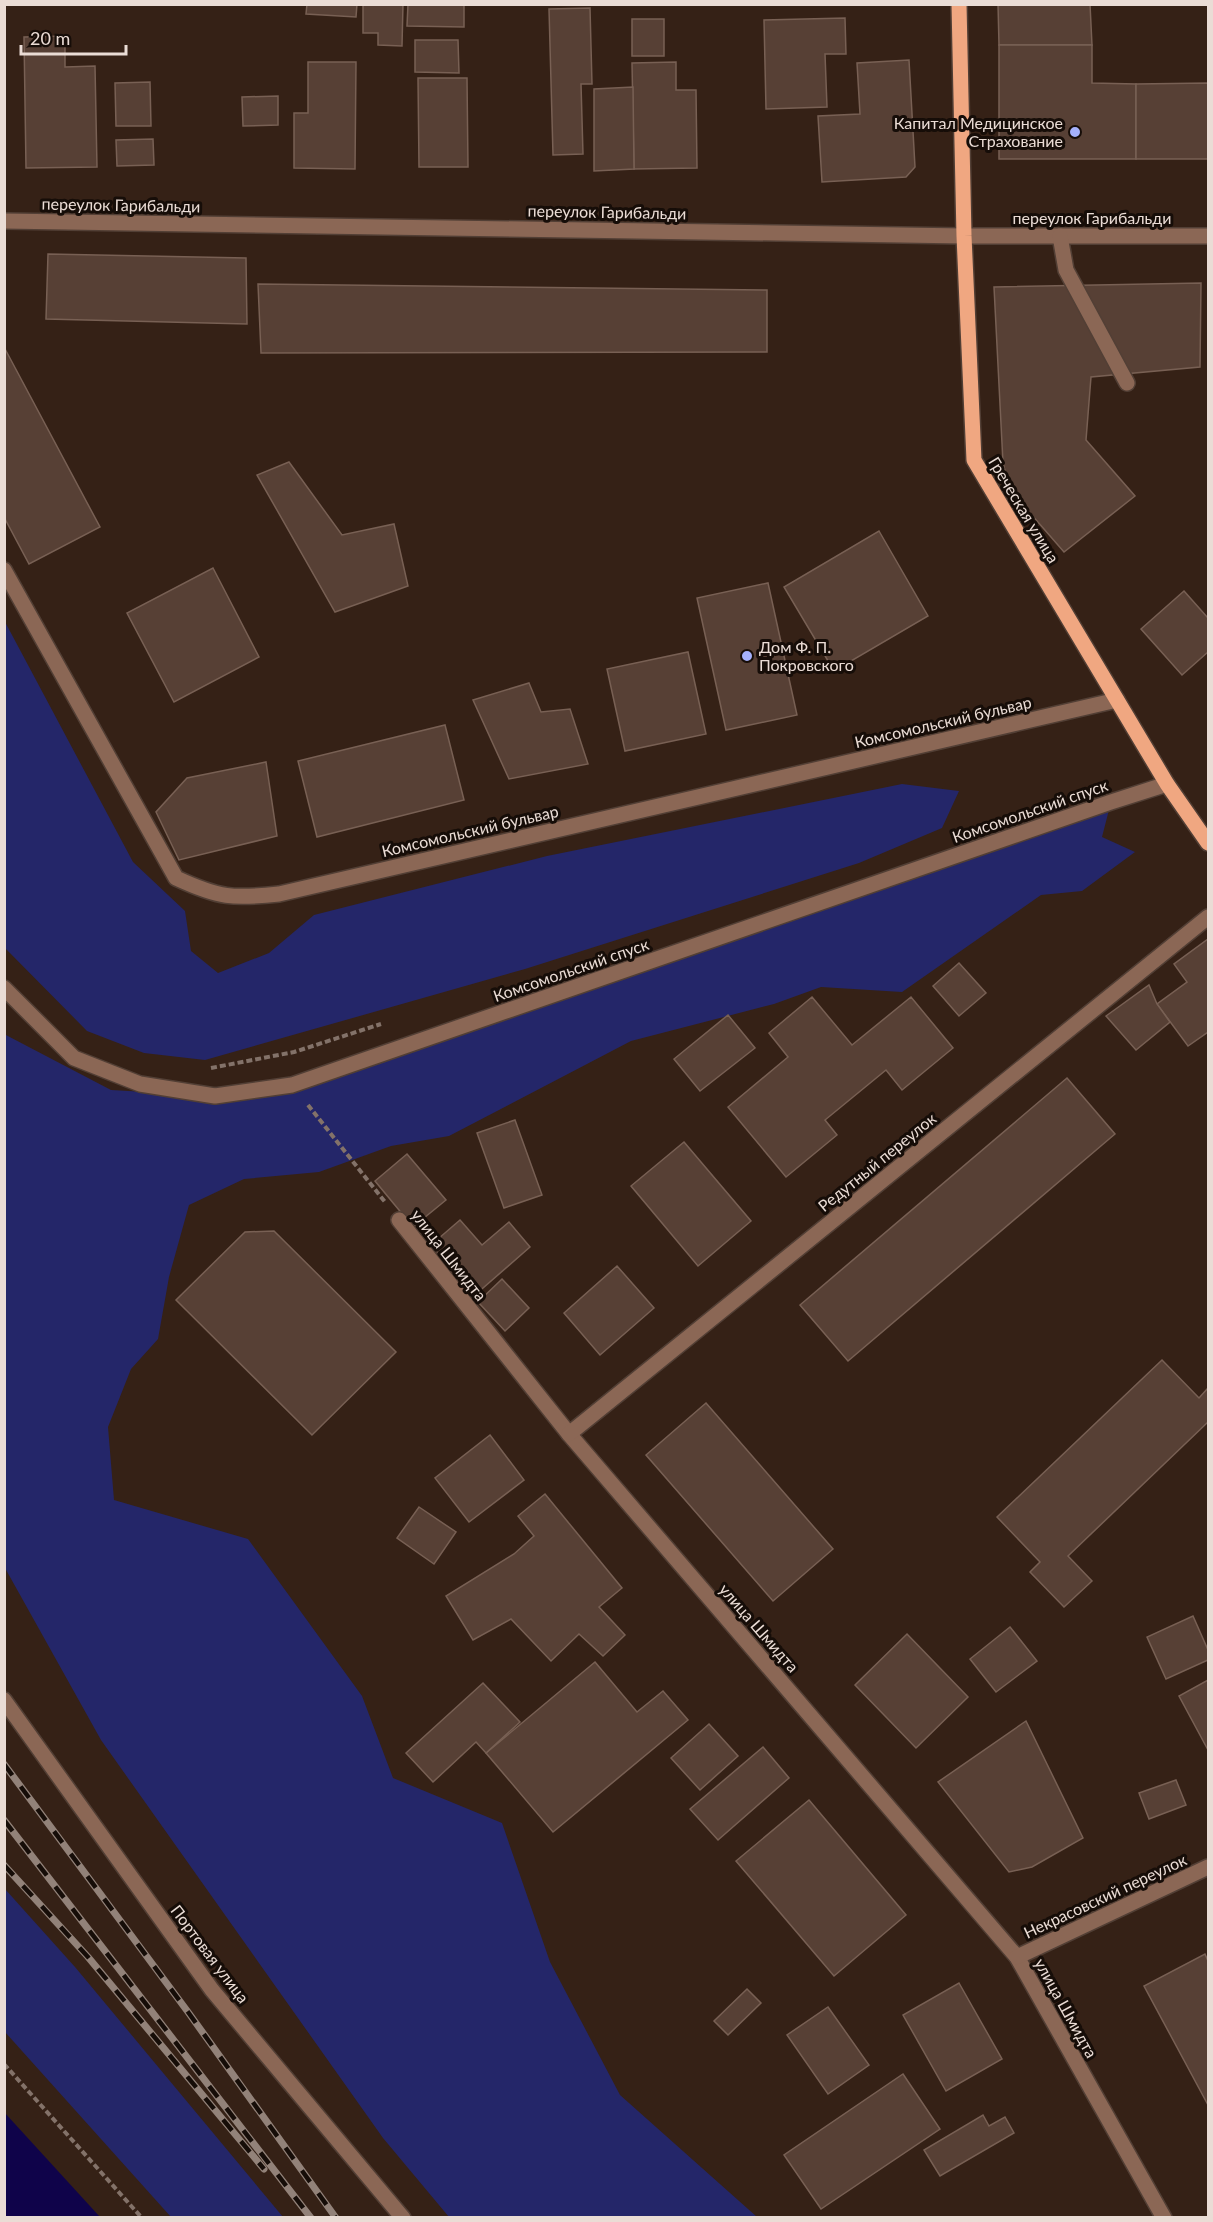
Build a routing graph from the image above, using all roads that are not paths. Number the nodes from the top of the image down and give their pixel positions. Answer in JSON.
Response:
{"nodes":[{"id":1,"x":959,"y":4,"type":"edge"},
{"id":2,"x":4,"y":222,"type":"edge"},
{"id":3,"x":964,"y":236,"type":"junction"},
{"id":4,"x":1060,"y":236,"type":"junction"},
{"id":5,"x":1209,"y":236,"type":"edge"},
{"id":6,"x":1127,"y":382,"type":"dead end"},
{"id":7,"x":4,"y":570,"type":"edge"},
{"id":8,"x":1117,"y":700,"type":"junction"},
{"id":9,"x":1167,"y":784,"type":"junction"},
{"id":10,"x":1209,"y":843,"type":"edge"},
{"id":11,"x":1209,"y":917,"type":"edge"},
{"id":12,"x":4,"y":988,"type":"edge"},
{"id":13,"x":399,"y":1220,"type":"road end"},
{"id":14,"x":568,"y":1434,"type":"junction"},
{"id":15,"x":4,"y":1700,"type":"edge"},
{"id":16,"x":1209,"y":1867,"type":"edge"},
{"id":17,"x":1017,"y":1957,"type":"junction"},
{"id":18,"x":403,"y":2217,"type":"edge"},
{"id":19,"x":1164,"y":2217,"type":"edge"}],
"edges":[{"from":1,"to":3,"type":"main road","name":"Греческая улица"},
{"from":2,"to":3,"type":"street","name":"переулок Гарибальди"},
{"from":3,"to":4,"type":"street","name":"переулок Гарибальди"},
{"from":3,"to":8,"type":"main road","name":"Греческая улица"},
{"from":4,"to":5,"type":"street","name":"переулок Гарибальди"},
{"from":4,"to":6,"type":"street"},
{"from":7,"to":8,"type":"street","name":"Комсомольский бульвар"},
{"from":8,"to":9,"type":"main road","name":"Греческая улица"},
{"from":9,"to":10,"type":"main road","name":"Греческая улица"},
{"from":9,"to":12,"type":"street","name":"Комсомольский спуск"},
{"from":11,"to":14,"type":"street","name":"Редутный переулок"},
{"from":13,"to":14,"type":"street","name":"улица Шмидта"},
{"from":14,"to":17,"type":"street","name":"улица Шмидта"},
{"from":15,"to":18,"type":"street","name":"Портовая улица"},
{"from":16,"to":17,"type":"street","name":"Некрасовский переулок"},
{"from":17,"to":19,"type":"street","name":"улица Шмидта"}]}
